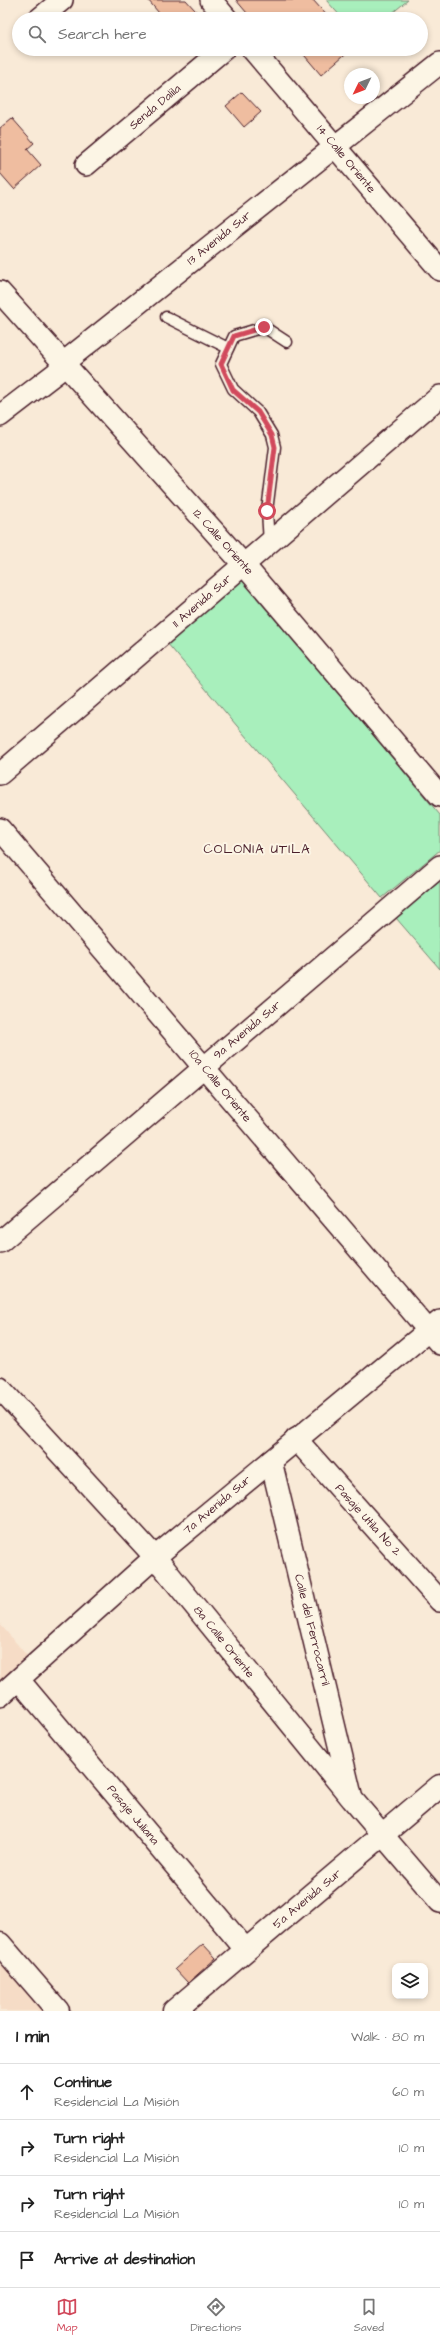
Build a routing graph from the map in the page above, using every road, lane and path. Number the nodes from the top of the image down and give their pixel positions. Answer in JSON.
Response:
{"nodes":[{"id":1,"x":62,"y":0,"type":"edge"},
{"id":2,"x":211,"y":0,"type":"edge"},
{"id":3,"x":48,"y":12,"type":"edge"},
{"id":4,"x":221,"y":12,"type":"edge"},
{"id":5,"x":216,"y":56,"type":"edge"},
{"id":6,"x":258,"y":56,"type":"edge"},
{"id":7,"x":440,"y":63,"type":"edge"},
{"id":8,"x":334,"y":146,"type":"junction"},
{"id":9,"x":86,"y":165,"type":"dead end"},
{"id":10,"x":440,"y":270,"type":"edge"},
{"id":11,"x":0,"y":292,"type":"edge"},
{"id":12,"x":166,"y":316,"type":"dead end"},
{"id":13,"x":287,"y":342,"type":"dead end"},
{"id":14,"x":228,"y":348,"type":"junction"},
{"id":15,"x":64,"y":364,"type":"junction"},
{"id":16,"x":440,"y":396,"type":"edge"},
{"id":17,"x":0,"y":416,"type":"edge"},
{"id":18,"x":269,"y":543,"type":"junction"},
{"id":19,"x":244,"y":565,"type":"junction"},
{"id":20,"x":0,"y":774,"type":"edge"},
{"id":21,"x":440,"y":796,"type":"edge"},
{"id":22,"x":0,"y":829,"type":"edge"},
{"id":23,"x":440,"y":866,"type":"edge"},
{"id":24,"x":204,"y":1067,"type":"junction"},
{"id":25,"x":0,"y":1242,"type":"edge"},
{"id":26,"x":436,"y":1332,"type":"edge"},
{"id":27,"x":0,"y":1388,"type":"edge"},
{"id":28,"x":296,"y":1439,"type":"junction"},
{"id":29,"x":271,"y":1461,"type":"junction"},
{"id":30,"x":155,"y":1557,"type":"junction"},
{"id":31,"x":440,"y":1601,"type":"edge"},
{"id":32,"x":19,"y":1680,"type":"junction"},
{"id":33,"x":0,"y":1696,"type":"edge"},
{"id":34,"x":440,"y":1786,"type":"edge"},
{"id":35,"x":352,"y":1799,"type":"junction"},
{"id":36,"x":383,"y":1834,"type":"junction"},
{"id":37,"x":440,"y":1902,"type":"edge"},
{"id":38,"x":0,"y":1944,"type":"edge"},
{"id":39,"x":246,"y":1950,"type":"junction"},
{"id":40,"x":58,"y":2011,"type":"edge"},
{"id":41,"x":174,"y":2011,"type":"edge"}],
"edges":[{"from":1,"to":3,"type":"street"},
{"from":2,"to":4,"type":"street"},
{"from":5,"to":9,"type":"street","name":"Senda Dalila"},
{"from":6,"to":8,"type":"street","name":"14 Calle Oriente"},
{"from":7,"to":8,"type":"street","name":"13 Avenida Sur"},
{"from":8,"to":10,"type":"street","name":"14 Calle Oriente"},
{"from":8,"to":15,"type":"street","name":"13 Avenida Sur"},
{"from":11,"to":15,"type":"street","name":"12 Calle Oriente"},
{"from":12,"to":14,"type":"lane"},
{"from":13,"to":14,"type":"lane"},
{"from":14,"to":18,"type":"lane"},
{"from":15,"to":17,"type":"street","name":"13 Avenida Sur"},
{"from":15,"to":19,"type":"street","name":"12 Calle Oriente"},
{"from":16,"to":18,"type":"street","name":"11 Avenida Sur"},
{"from":18,"to":19,"type":"street","name":"11 Avenida Sur"},
{"from":19,"to":20,"type":"street","name":"11 Avenida Sur"},
{"from":19,"to":21,"type":"street","name":"12 Calle Oriente"},
{"from":22,"to":24,"type":"street","name":"10a Calle Oriente"},
{"from":23,"to":24,"type":"street","name":"9a Avenida Sur"},
{"from":24,"to":25,"type":"street","name":"9a Avenida Sur"},
{"from":24,"to":26,"type":"street","name":"10a Calle Oriente"},
{"from":26,"to":28,"type":"street","name":"7a Avenida Sur"},
{"from":27,"to":30,"type":"street","name":"8a Calle Oriente"},
{"from":28,"to":29,"type":"street","name":"7a Avenida Sur"},
{"from":28,"to":31,"type":"street","name":"Pasaje Utila No 2"},
{"from":29,"to":30,"type":"street","name":"7a Avenida Sur"},
{"from":29,"to":35,"type":"street","name":"Calle del Ferrocarril"},
{"from":30,"to":32,"type":"street","name":"7a Avenida Sur"},
{"from":30,"to":35,"type":"street","name":"8a Calle Oriente"},
{"from":32,"to":33,"type":"street","name":"7a Avenida Sur"},
{"from":32,"to":39,"type":"street","name":"Pasaje Juliana"},
{"from":34,"to":36,"type":"street","name":"5a Avenida Sur"},
{"from":35,"to":36,"type":"street","name":"8a Calle Oriente"},
{"from":36,"to":37,"type":"street","name":"8a Calle Oriente"},
{"from":36,"to":39,"type":"street","name":"5a Avenida Sur"},
{"from":38,"to":40,"type":"street"},
{"from":39,"to":41,"type":"street","name":"5a Avenida Sur"}]}
